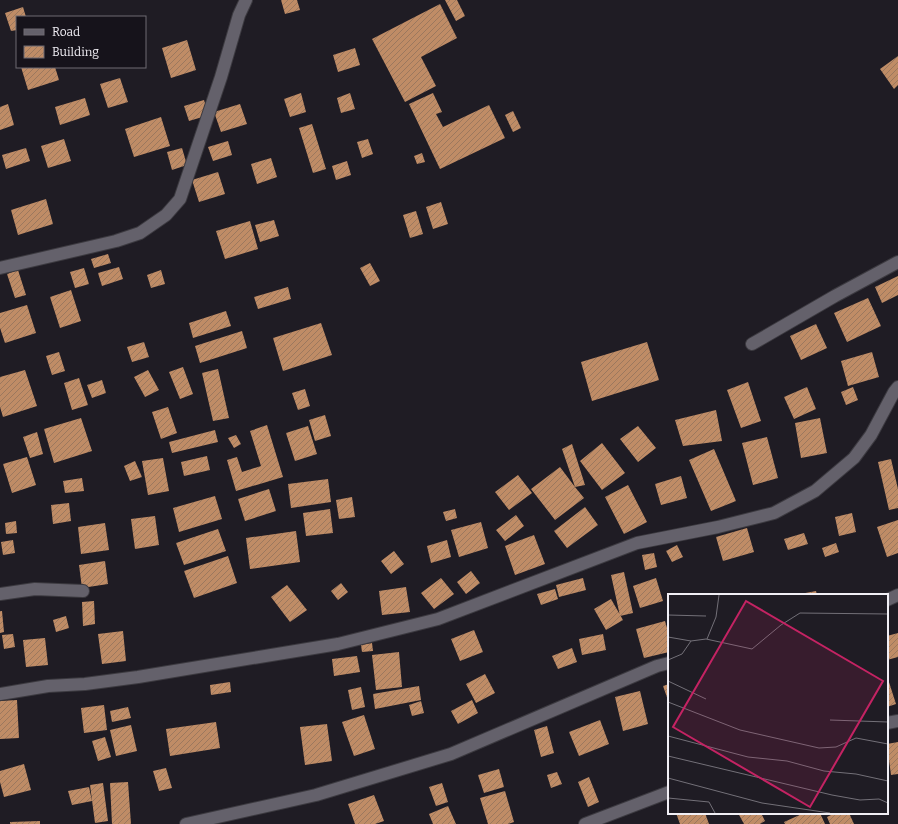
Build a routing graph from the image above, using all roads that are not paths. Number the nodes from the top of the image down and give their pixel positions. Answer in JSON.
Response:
{"nodes":[{"id":1,"x":246,"y":0,"type":"edge"},
{"id":2,"x":898,"y":262,"type":"edge"},
{"id":3,"x":0,"y":268,"type":"edge"},
{"id":4,"x":752,"y":344,"type":"dead end"},
{"id":5,"x":898,"y":386,"type":"edge"},
{"id":6,"x":83,"y":590,"type":"dead end"},
{"id":7,"x":0,"y":594,"type":"edge"},
{"id":8,"x":898,"y":595,"type":"edge"},
{"id":9,"x":888,"y":600,"type":"edge"},
{"id":10,"x":668,"y":663,"type":"edge"},
{"id":11,"x":0,"y":694,"type":"edge"},
{"id":12,"x":898,"y":721,"type":"edge"},
{"id":13,"x":888,"y":723,"type":"edge"},
{"id":14,"x":668,"y":792,"type":"edge"},
{"id":15,"x":186,"y":824,"type":"edge"},
{"id":16,"x":585,"y":824,"type":"edge"}],
"edges":[{"from":1,"to":3,"type":"street"},
{"from":2,"to":4,"type":"street"},
{"from":5,"to":11,"type":"street"},
{"from":6,"to":7,"type":"street"},
{"from":8,"to":9,"type":"street"},
{"from":10,"to":15,"type":"street"},
{"from":12,"to":13,"type":"street"},
{"from":14,"to":16,"type":"street"}]}
